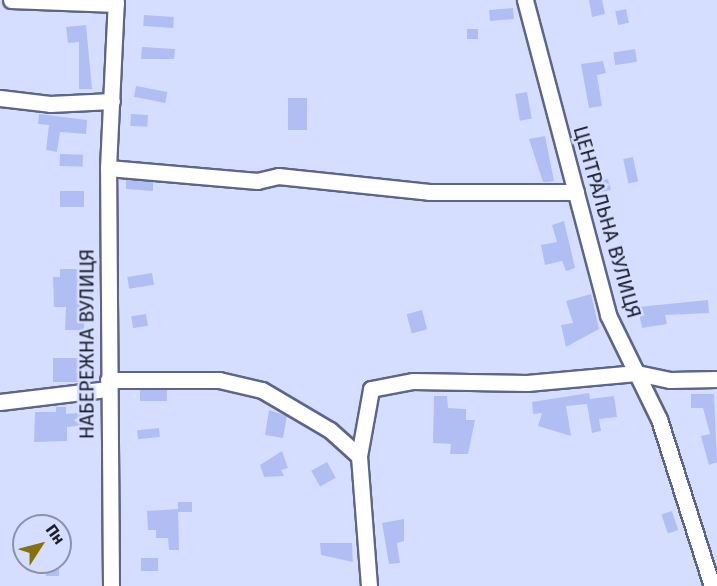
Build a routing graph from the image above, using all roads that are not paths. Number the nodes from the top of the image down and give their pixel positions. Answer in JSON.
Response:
{"nodes":[{"id":1,"x":11,"y":0,"type":"edge"},
{"id":2,"x":525,"y":0,"type":"edge"},
{"id":3,"x":116,"y":2,"type":"edge"},
{"id":4,"x":0,"y":98,"type":"edge"},
{"id":5,"x":112,"y":101,"type":"junction"},
{"id":6,"x":108,"y":168,"type":"junction"},
{"id":7,"x":576,"y":192,"type":"junction"},
{"id":8,"x":637,"y":373,"type":"junction"},
{"id":9,"x":717,"y":379,"type":"edge"},
{"id":10,"x":108,"y":385,"type":"junction"},
{"id":11,"x":0,"y":402,"type":"edge"},
{"id":12,"x":359,"y":456,"type":"junction"},
{"id":13,"x":111,"y":586,"type":"edge"},
{"id":14,"x":369,"y":586,"type":"edge"},
{"id":15,"x":712,"y":586,"type":"edge"}],
"edges":[{"from":1,"to":3,"type":"street"},
{"from":2,"to":7,"type":"street","name":"ЦЕНТРАЛЬНА ВУЛИЦЯ"},
{"from":3,"to":5,"type":"street","name":"НАБЕРЕЖНА ВУЛИЦЯ"},
{"from":4,"to":5,"type":"street"},
{"from":5,"to":6,"type":"street","name":"НАБЕРЕЖНА ВУЛИЦЯ"},
{"from":6,"to":7,"type":"street"},
{"from":6,"to":10,"type":"street","name":"НАБЕРЕЖНА ВУЛИЦЯ"},
{"from":7,"to":8,"type":"street","name":"ЦЕНТРАЛЬНА ВУЛИЦЯ"},
{"from":8,"to":9,"type":"street"},
{"from":8,"to":12,"type":"street"},
{"from":8,"to":15,"type":"street","name":"ЦЕНТРАЛЬНА ВУЛИЦЯ"},
{"from":10,"to":11,"type":"street"},
{"from":10,"to":12,"type":"street"},
{"from":10,"to":13,"type":"street","name":"НАБЕРЕЖНА ВУЛИЦЯ"},
{"from":12,"to":14,"type":"street"}]}
